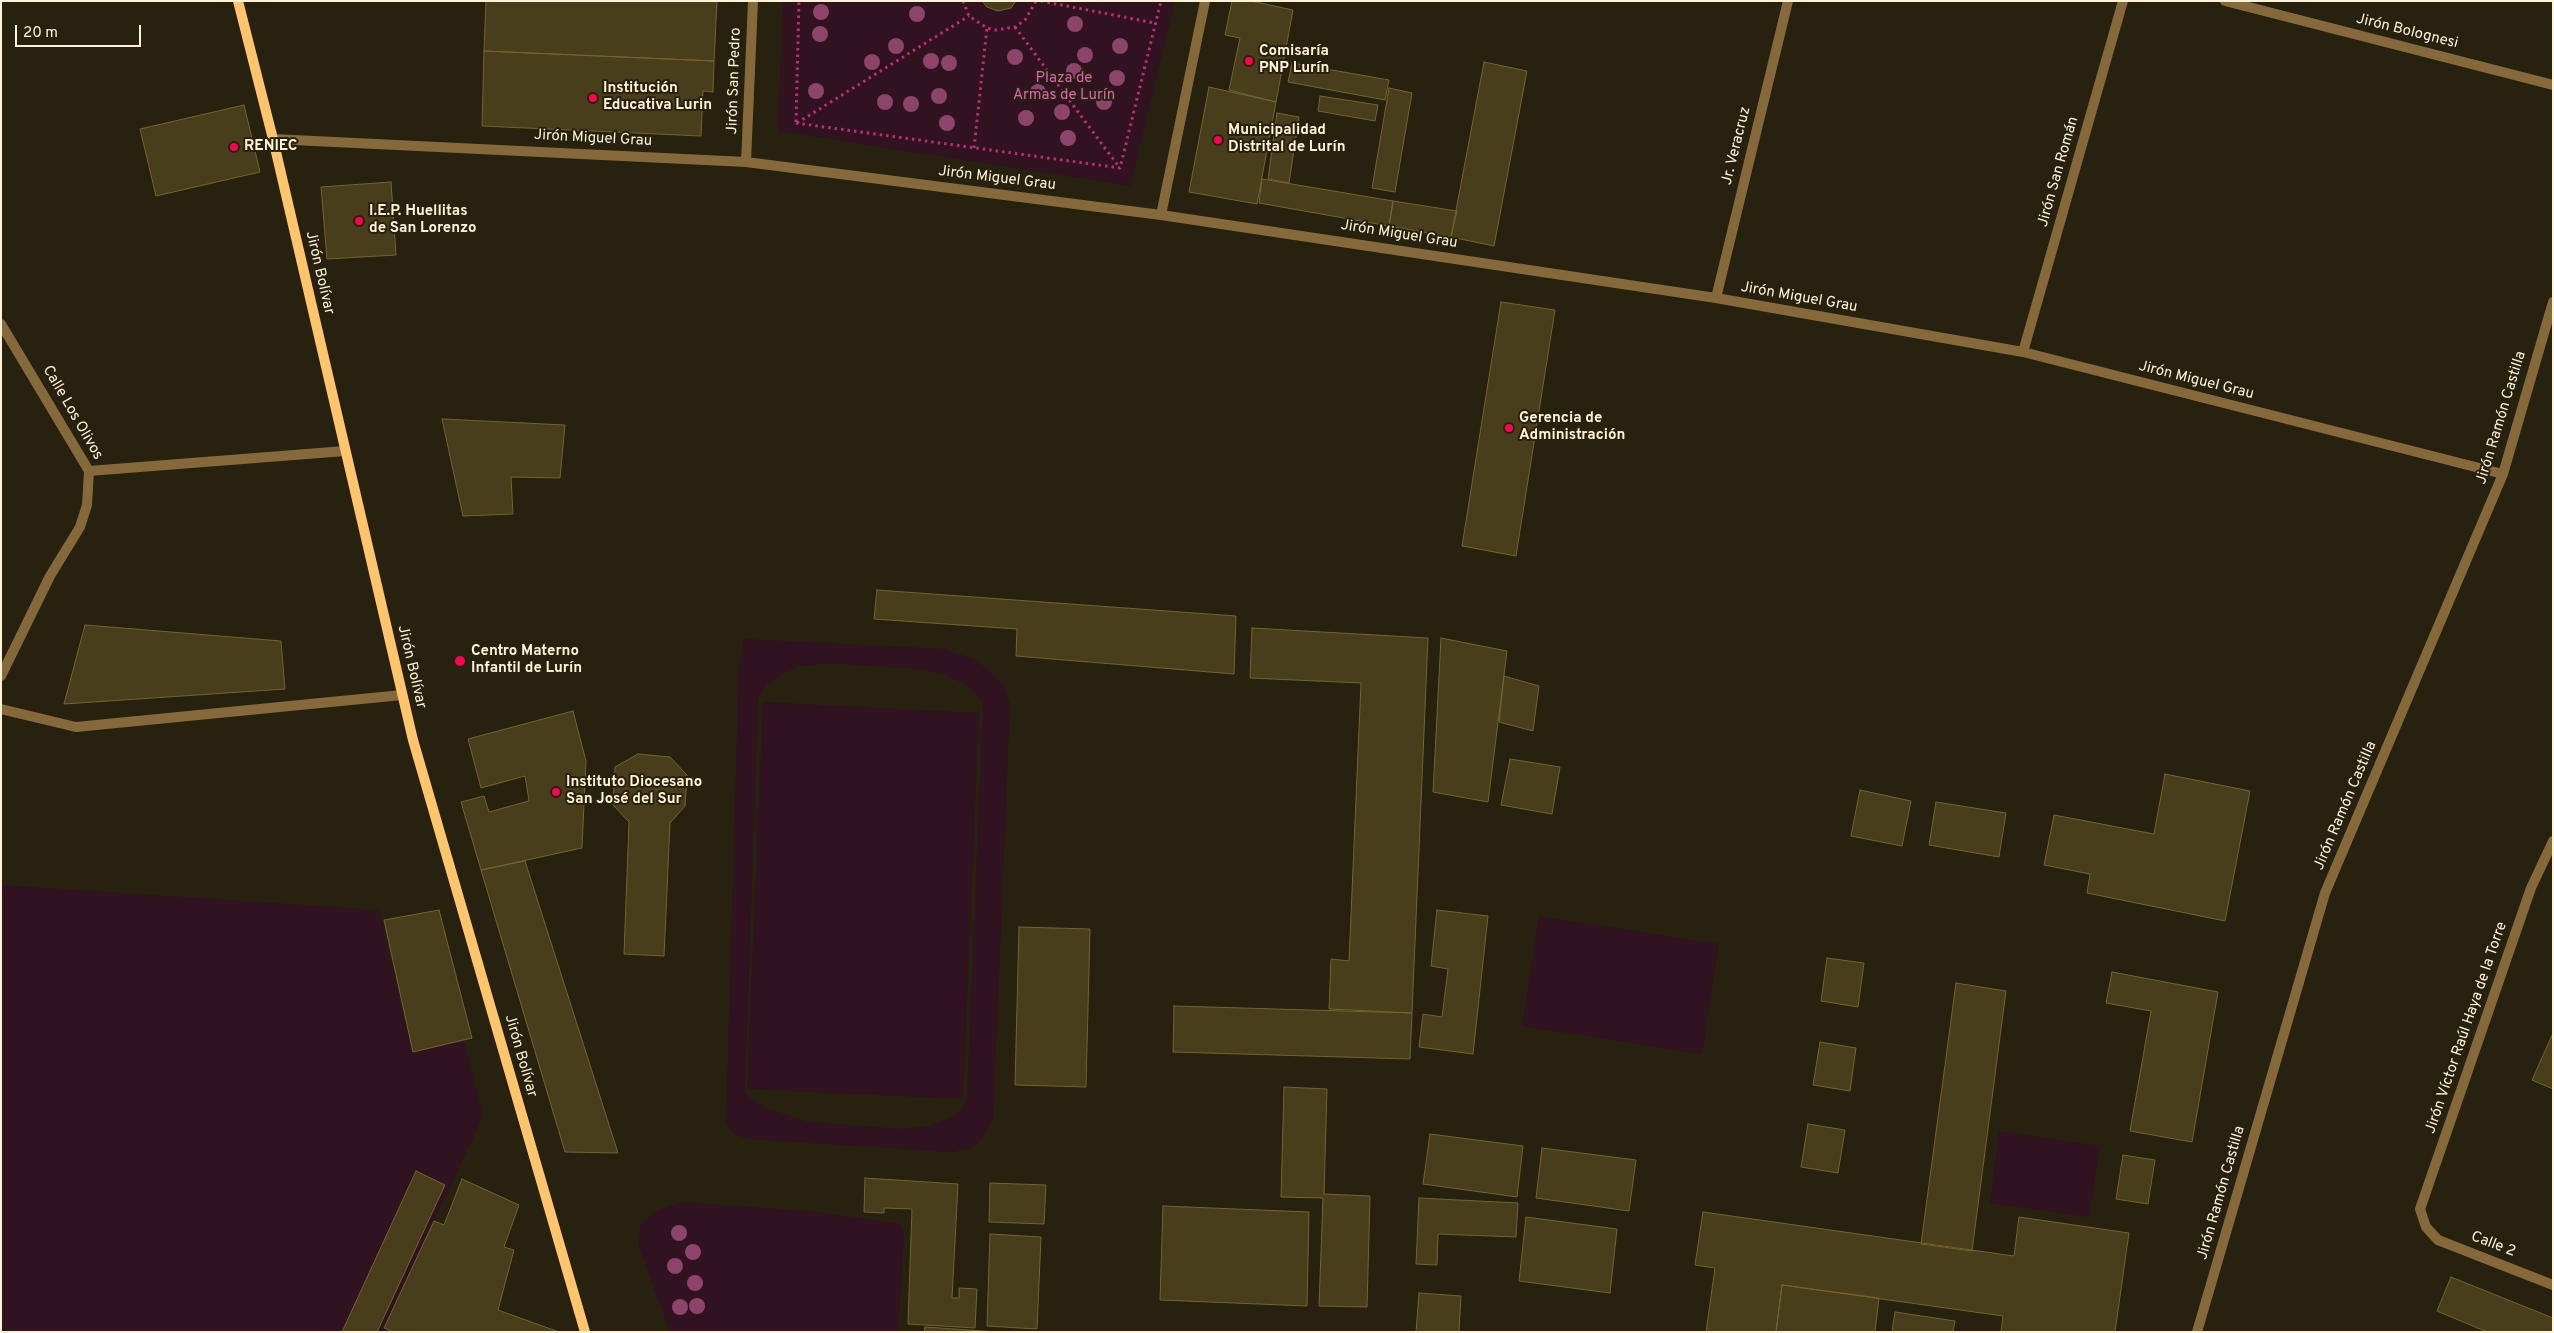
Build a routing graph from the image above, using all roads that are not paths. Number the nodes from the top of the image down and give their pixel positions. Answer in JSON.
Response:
{"nodes":[{"id":1,"x":238,"y":1,"type":"edge"},
{"id":2,"x":753,"y":1,"type":"edge"},
{"id":3,"x":1205,"y":1,"type":"edge"},
{"id":4,"x":1788,"y":1,"type":"edge"},
{"id":5,"x":2124,"y":1,"type":"edge"},
{"id":6,"x":2225,"y":1,"type":"edge"},
{"id":7,"x":2553,"y":85,"type":"edge"},
{"id":8,"x":273,"y":139,"type":"junction"},
{"id":9,"x":746,"y":162,"type":"junction"},
{"id":10,"x":1161,"y":215,"type":"junction"},
{"id":11,"x":1716,"y":298,"type":"junction"},
{"id":12,"x":2553,"y":302,"type":"edge"},
{"id":13,"x":1,"y":324,"type":"edge"},
{"id":14,"x":2023,"y":352,"type":"junction"},
{"id":15,"x":346,"y":451,"type":"junction"},
{"id":16,"x":89,"y":471,"type":"junction"},
{"id":17,"x":2503,"y":474,"type":"junction"},
{"id":18,"x":1,"y":676,"type":"edge"},
{"id":19,"x":402,"y":695,"type":"junction"},
{"id":20,"x":1,"y":709,"type":"edge"},
{"id":21,"x":2553,"y":841,"type":"edge"},
{"id":22,"x":2426,"y":1228,"type":"joint"},
{"id":23,"x":2553,"y":1285,"type":"edge"},
{"id":24,"x":585,"y":1332,"type":"edge"},
{"id":25,"x":2197,"y":1332,"type":"edge"}],
"edges":[{"from":1,"to":8,"type":"street","name":"Jirón Bolívar"},
{"from":2,"to":9,"type":"street","name":"Jirón San Pedro"},
{"from":3,"to":10,"type":"street"},
{"from":4,"to":11,"type":"street","name":"Jr. Veracruz"},
{"from":5,"to":14,"type":"street","name":"Jirón San Román"},
{"from":6,"to":7,"type":"street","name":"Jirón Bolognesi"},
{"from":8,"to":9,"type":"street","name":"Jirón Miguel Grau"},
{"from":8,"to":15,"type":"street","name":"Jirón Bolívar"},
{"from":9,"to":10,"type":"street","name":"Jirón Miguel Grau"},
{"from":10,"to":11,"type":"street","name":"Jirón Miguel Grau"},
{"from":11,"to":14,"type":"street","name":"Jirón Miguel Grau"},
{"from":12,"to":17,"type":"street","name":"Jirón Ramón Castilla"},
{"from":13,"to":16,"type":"street","name":"Calle Los Olivos"},
{"from":14,"to":17,"type":"street","name":"Jirón Miguel Grau"},
{"from":15,"to":16,"type":"street"},
{"from":15,"to":19,"type":"street","name":"Jirón Bolívar"},
{"from":16,"to":18,"type":"street","name":"Calle Los Olivos"},
{"from":17,"to":25,"type":"street","name":"Jirón Ramón Castilla"},
{"from":19,"to":20,"type":"street"},
{"from":19,"to":24,"type":"street","name":"Jirón Bolívar"},
{"from":21,"to":22,"type":"street","name":"Jirón Víctor Raúl Haya de la Torre"},
{"from":22,"to":23,"type":"street","name":"Calle 2"}]}
